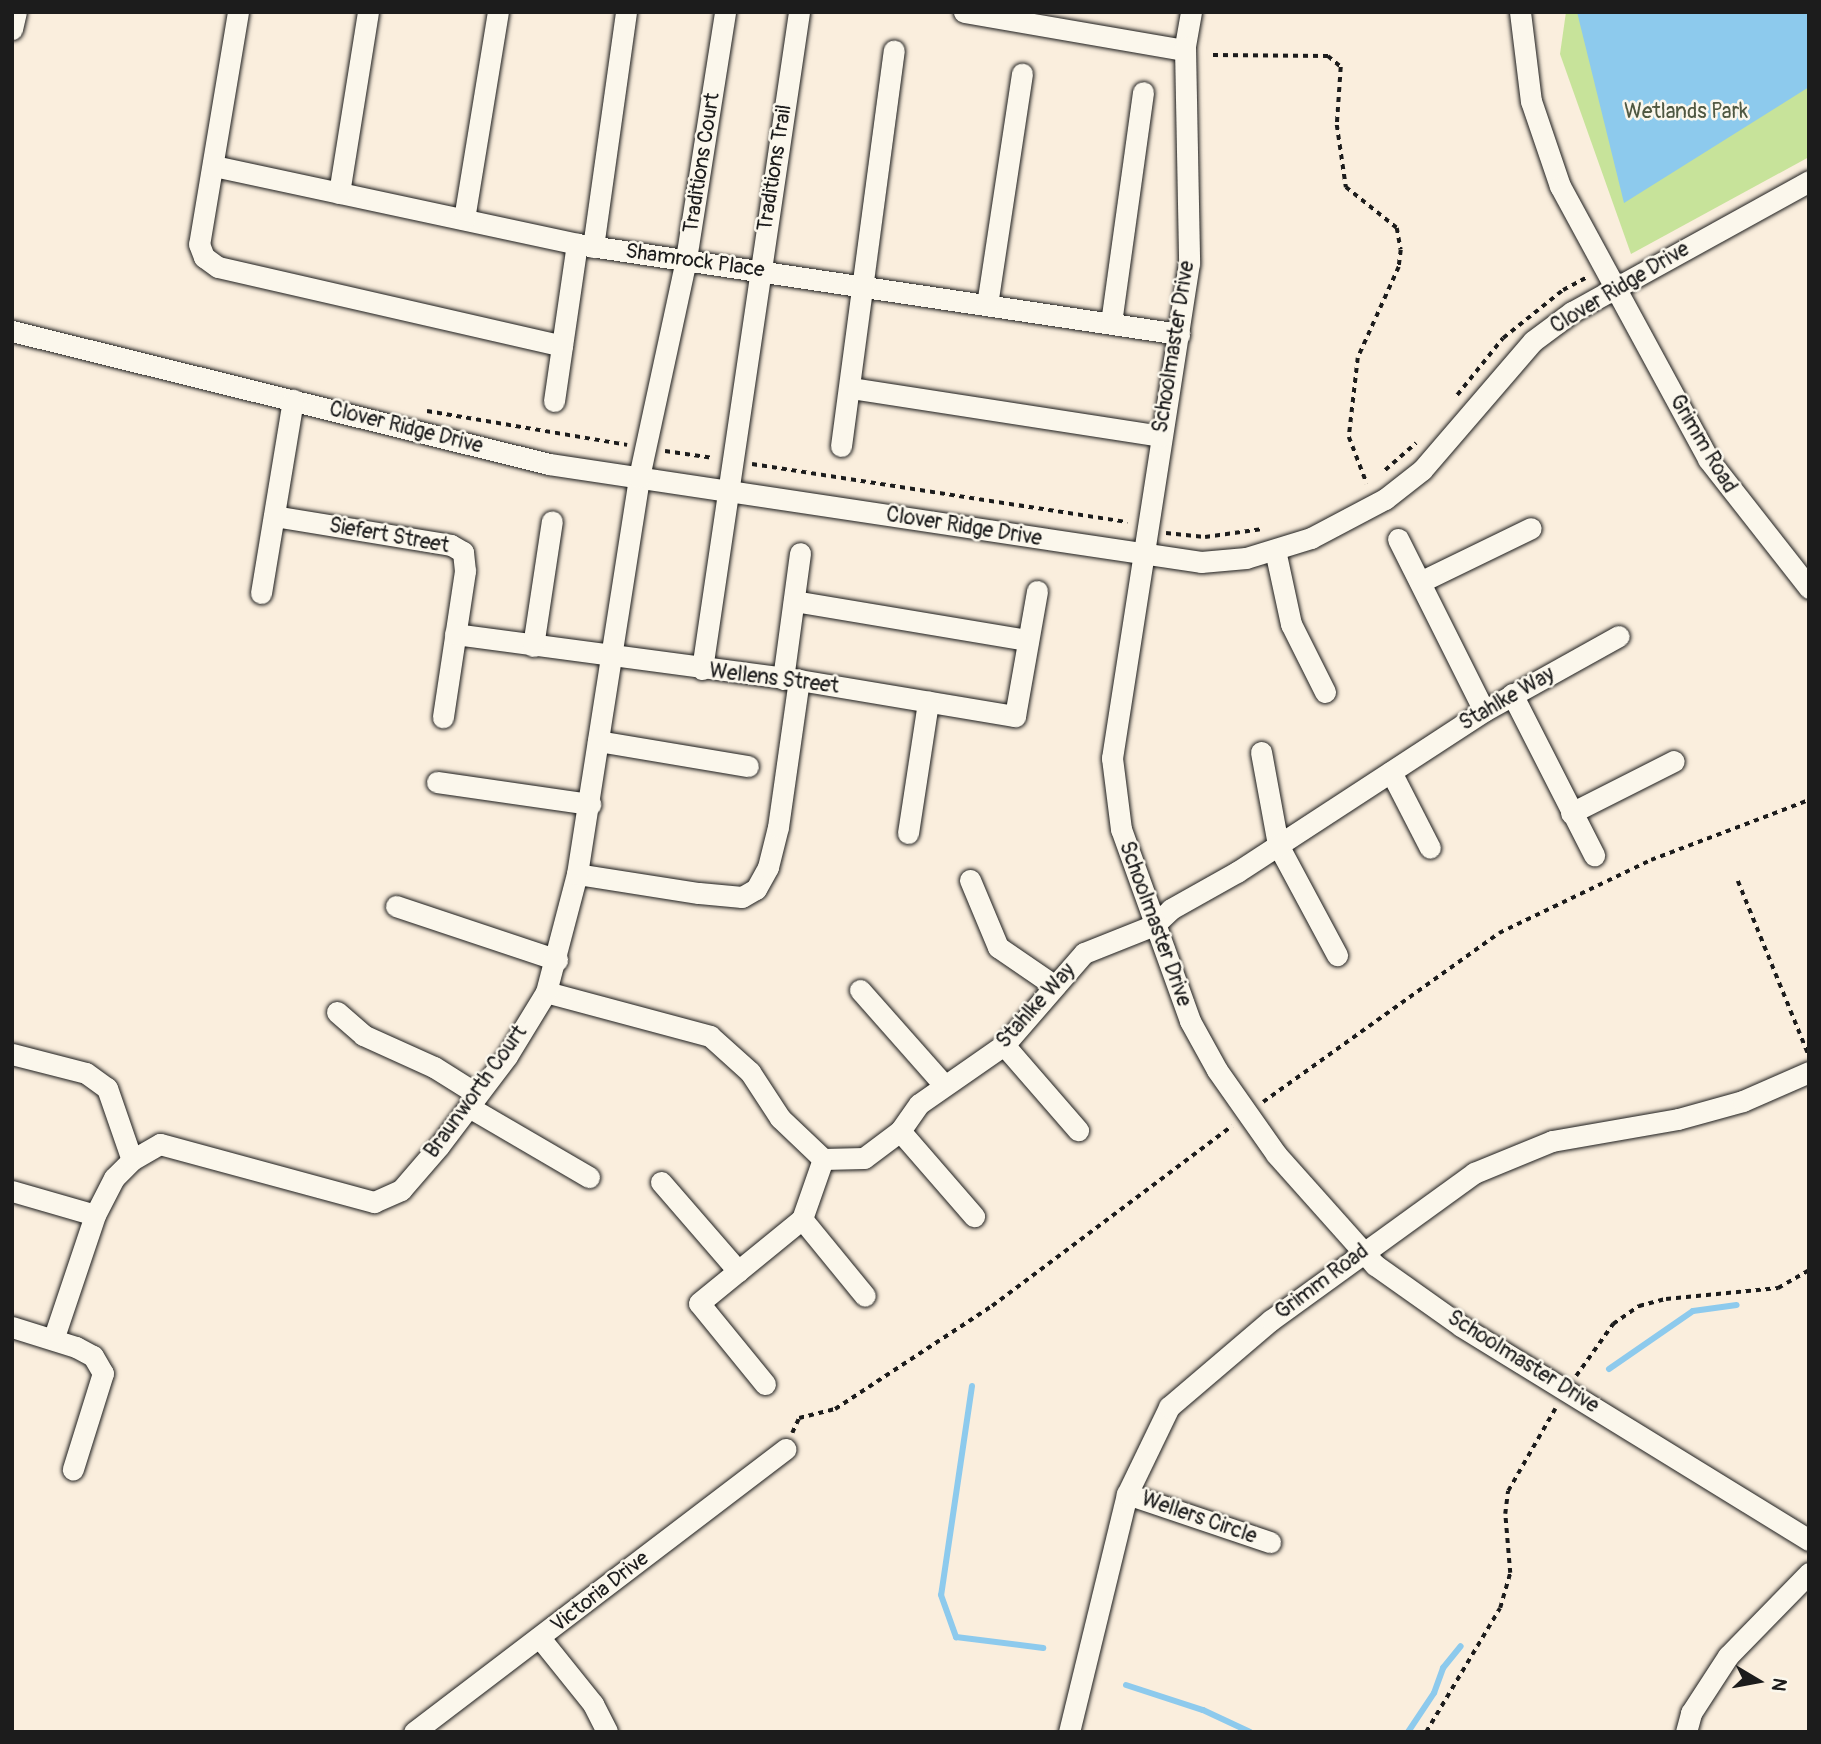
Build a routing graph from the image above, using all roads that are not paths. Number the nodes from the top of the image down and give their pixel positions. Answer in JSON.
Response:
{"nodes":[{"id":1,"x":16,"y":12,"type":"edge"},
{"id":2,"x":238,"y":12,"type":"edge"},
{"id":3,"x":368,"y":12,"type":"edge"},
{"id":4,"x":498,"y":12,"type":"edge"},
{"id":5,"x":626,"y":12,"type":"edge"},
{"id":6,"x":725,"y":12,"type":"edge"},
{"id":7,"x":799,"y":12,"type":"edge"},
{"id":8,"x":964,"y":12,"type":"edge"},
{"id":9,"x":1191,"y":12,"type":"edge"},
{"id":10,"x":1520,"y":12,"type":"edge"},
{"id":11,"x":12,"y":29,"type":"edge"},
{"id":12,"x":1185,"y":50,"type":"junction"},
{"id":13,"x":894,"y":51,"type":"dead end"},
{"id":14,"x":1022,"y":74,"type":"dead end"},
{"id":15,"x":1143,"y":92,"type":"dead end"},
{"id":16,"x":214,"y":166,"type":"junction"},
{"id":17,"x":1809,"y":181,"type":"edge"},
{"id":18,"x":339,"y":193,"type":"junction"},
{"id":19,"x":464,"y":219,"type":"junction"},
{"id":20,"x":585,"y":246,"type":"junction"},
{"id":21,"x":686,"y":259,"type":"junction"},
{"id":22,"x":759,"y":270,"type":"junction"},
{"id":23,"x":860,"y":286,"type":"junction"},
{"id":24,"x":1616,"y":287,"type":"junction"},
{"id":25,"x":987,"y":305,"type":"junction"},
{"id":26,"x":1111,"y":323,"type":"junction"},
{"id":27,"x":12,"y":331,"type":"edge"},
{"id":28,"x":1179,"y":334,"type":"junction"},
{"id":29,"x":562,"y":346,"type":"junction"},
{"id":30,"x":851,"y":388,"type":"junction"},
{"id":31,"x":293,"y":400,"type":"junction"},
{"id":32,"x":554,"y":401,"type":"dead end"},
{"id":33,"x":1161,"y":436,"type":"junction"},
{"id":34,"x":841,"y":446,"type":"dead end"},
{"id":35,"x":639,"y":477,"type":"junction"},
{"id":36,"x":729,"y":491,"type":"junction"},
{"id":37,"x":274,"y":516,"type":"junction"},
{"id":38,"x":552,"y":521,"type":"dead end"},
{"id":39,"x":1531,"y":528,"type":"dead end"},
{"id":40,"x":1398,"y":539,"type":"dead end"},
{"id":41,"x":1275,"y":550,"type":"junction"},
{"id":42,"x":800,"y":553,"type":"dead end"},
{"id":43,"x":1142,"y":554,"type":"junction"},
{"id":44,"x":1420,"y":582,"type":"junction"},
{"id":45,"x":1809,"y":588,"type":"edge"},
{"id":46,"x":1037,"y":591,"type":"dead end"},
{"id":47,"x":261,"y":593,"type":"dead end"},
{"id":48,"x":794,"y":601,"type":"junction"},
{"id":49,"x":456,"y":634,"type":"junction"},
{"id":50,"x":1619,"y":636,"type":"dead end"},
{"id":51,"x":1028,"y":640,"type":"junction"},
{"id":52,"x":533,"y":646,"type":"junction"},
{"id":53,"x":610,"y":658,"type":"junction"},
{"id":54,"x":702,"y":669,"type":"junction"},
{"id":55,"x":791,"y":679,"type":"junction"},
{"id":56,"x":1325,"y":692,"type":"dead end"},
{"id":57,"x":1512,"y":694,"type":"junction"},
{"id":58,"x":929,"y":702,"type":"junction"},
{"id":59,"x":1485,"y":711,"type":"junction"},
{"id":60,"x":443,"y":717,"type":"dead end"},
{"id":61,"x":598,"y":741,"type":"junction"},
{"id":62,"x":1261,"y":752,"type":"dead end"},
{"id":63,"x":1674,"y":761,"type":"dead end"},
{"id":64,"x":748,"y":766,"type":"dead end"},
{"id":65,"x":1391,"y":772,"type":"junction"},
{"id":66,"x":437,"y":782,"type":"dead end"},
{"id":67,"x":590,"y":804,"type":"junction"},
{"id":68,"x":1571,"y":813,"type":"junction"},
{"id":69,"x":908,"y":833,"type":"dead end"},
{"id":70,"x":1278,"y":845,"type":"junction"},
{"id":71,"x":1430,"y":848,"type":"dead end"},
{"id":72,"x":1594,"y":855,"type":"dead end"},
{"id":73,"x":577,"y":874,"type":"junction"},
{"id":74,"x":970,"y":880,"type":"dead end"},
{"id":75,"x":396,"y":906,"type":"dead end"},
{"id":76,"x":1154,"y":925,"type":"junction"},
{"id":77,"x":1338,"y":955,"type":"dead end"},
{"id":78,"x":557,"y":960,"type":"junction"},
{"id":79,"x":1055,"y":986,"type":"junction"},
{"id":80,"x":860,"y":990,"type":"dead end"},
{"id":81,"x":545,"y":992,"type":"junction"},
{"id":82,"x":337,"y":1012,"type":"dead end"},
{"id":83,"x":1004,"y":1045,"type":"junction"},
{"id":84,"x":12,"y":1054,"type":"edge"},
{"id":85,"x":1809,"y":1072,"type":"edge"},
{"id":86,"x":944,"y":1085,"type":"junction"},
{"id":87,"x":473,"y":1100,"type":"junction"},
{"id":88,"x":1078,"y":1130,"type":"dead end"},
{"id":89,"x":900,"y":1131,"type":"junction"},
{"id":90,"x":823,"y":1159,"type":"junction"},
{"id":91,"x":132,"y":1160,"type":"junction"},
{"id":92,"x":589,"y":1177,"type":"dead end"},
{"id":93,"x":661,"y":1182,"type":"dead end"},
{"id":94,"x":12,"y":1191,"type":"edge"},
{"id":95,"x":95,"y":1214,"type":"junction"},
{"id":96,"x":974,"y":1216,"type":"dead end"},
{"id":97,"x":802,"y":1219,"type":"junction"},
{"id":98,"x":1362,"y":1251,"type":"junction"},
{"id":99,"x":738,"y":1271,"type":"junction"},
{"id":100,"x":865,"y":1296,"type":"dead end"},
{"id":101,"x":12,"y":1327,"type":"edge"},
{"id":102,"x":54,"y":1337,"type":"junction"},
{"id":103,"x":765,"y":1384,"type":"dead end"},
{"id":104,"x":785,"y":1449,"type":"road end"},
{"id":105,"x":73,"y":1469,"type":"dead end"},
{"id":106,"x":1127,"y":1494,"type":"junction"},
{"id":107,"x":1809,"y":1540,"type":"edge"},
{"id":108,"x":1270,"y":1542,"type":"dead end"},
{"id":109,"x":1809,"y":1573,"type":"edge"},
{"id":110,"x":540,"y":1638,"type":"junction"},
{"id":111,"x":414,"y":1732,"type":"edge"},
{"id":112,"x":607,"y":1732,"type":"edge"},
{"id":113,"x":1069,"y":1732,"type":"edge"},
{"id":114,"x":1686,"y":1732,"type":"edge"}],
"edges":[{"from":1,"to":11,"type":"street"},
{"from":2,"to":16,"type":"street"},
{"from":3,"to":18,"type":"street"},
{"from":4,"to":19,"type":"street"},
{"from":5,"to":20,"type":"street"},
{"from":6,"to":21,"type":"street","name":"Traditions Court"},
{"from":7,"to":22,"type":"street","name":"Traditions Trail"},
{"from":8,"to":12,"type":"street"},
{"from":9,"to":12,"type":"street","name":"Schoolmaster Drive"},
{"from":10,"to":24,"type":"street","name":"Grimm Road"},
{"from":12,"to":28,"type":"street","name":"Schoolmaster Drive"},
{"from":13,"to":23,"type":"street"},
{"from":14,"to":25,"type":"street"},
{"from":15,"to":26,"type":"street"},
{"from":16,"to":18,"type":"street","name":"Shamrock Place"},
{"from":16,"to":29,"type":"street"},
{"from":17,"to":24,"type":"street","name":"Clover Ridge Drive"},
{"from":18,"to":19,"type":"street","name":"Shamrock Place"},
{"from":19,"to":20,"type":"street","name":"Shamrock Place"},
{"from":20,"to":21,"type":"street","name":"Shamrock Place"},
{"from":20,"to":29,"type":"street"},
{"from":21,"to":22,"type":"street","name":"Shamrock Place"},
{"from":21,"to":35,"type":"street","name":"Traditions Court"},
{"from":22,"to":23,"type":"street","name":"Shamrock Place"},
{"from":22,"to":36,"type":"street","name":"Traditions Trail"},
{"from":23,"to":25,"type":"street","name":"Shamrock Place"},
{"from":23,"to":30,"type":"street"},
{"from":24,"to":41,"type":"street","name":"Clover Ridge Drive"},
{"from":24,"to":45,"type":"street","name":"Grimm Road"},
{"from":25,"to":26,"type":"street","name":"Shamrock Place"},
{"from":26,"to":28,"type":"street","name":"Shamrock Place"},
{"from":27,"to":31,"type":"street","name":"Clover Ridge Drive"},
{"from":28,"to":33,"type":"street","name":"Schoolmaster Drive"},
{"from":29,"to":32,"type":"street"},
{"from":30,"to":33,"type":"street"},
{"from":30,"to":34,"type":"street"},
{"from":31,"to":35,"type":"street","name":"Clover Ridge Drive"},
{"from":31,"to":37,"type":"street"},
{"from":33,"to":43,"type":"street","name":"Schoolmaster Drive"},
{"from":35,"to":36,"type":"street","name":"Clover Ridge Drive"},
{"from":35,"to":53,"type":"street","name":"Braunworth Court"},
{"from":36,"to":43,"type":"street","name":"Clover Ridge Drive"},
{"from":36,"to":54,"type":"street"},
{"from":37,"to":47,"type":"street"},
{"from":37,"to":49,"type":"street","name":"Siefert Street"},
{"from":38,"to":52,"type":"street"},
{"from":39,"to":44,"type":"street"},
{"from":40,"to":44,"type":"street"},
{"from":41,"to":43,"type":"street","name":"Clover Ridge Drive"},
{"from":41,"to":56,"type":"street"},
{"from":42,"to":48,"type":"street"},
{"from":43,"to":76,"type":"street","name":"Schoolmaster Drive"},
{"from":44,"to":59,"type":"street"},
{"from":46,"to":51,"type":"street"},
{"from":48,"to":51,"type":"street"},
{"from":48,"to":55,"type":"street"},
{"from":49,"to":52,"type":"street"},
{"from":49,"to":60,"type":"street","name":"Siefert Street"},
{"from":50,"to":57,"type":"street","name":"Stahlke Way"},
{"from":51,"to":58,"type":"street","name":"Wellens Street"},
{"from":52,"to":53,"type":"street","name":"Wellens Street"},
{"from":53,"to":54,"type":"street","name":"Wellens Street"},
{"from":53,"to":61,"type":"street","name":"Braunworth Court"},
{"from":54,"to":55,"type":"street","name":"Wellens Street"},
{"from":55,"to":58,"type":"street","name":"Wellens Street"},
{"from":55,"to":73,"type":"street"},
{"from":57,"to":59,"type":"street","name":"Stahlke Way"},
{"from":57,"to":68,"type":"street"},
{"from":58,"to":69,"type":"street"},
{"from":59,"to":65,"type":"street","name":"Stahlke Way"},
{"from":61,"to":64,"type":"street"},
{"from":61,"to":67,"type":"street","name":"Braunworth Court"},
{"from":62,"to":70,"type":"street"},
{"from":63,"to":68,"type":"street"},
{"from":65,"to":70,"type":"street","name":"Stahlke Way"},
{"from":65,"to":71,"type":"street"},
{"from":66,"to":67,"type":"street"},
{"from":67,"to":73,"type":"street","name":"Braunworth Court"},
{"from":68,"to":72,"type":"street"},
{"from":70,"to":76,"type":"street","name":"Stahlke Way"},
{"from":70,"to":77,"type":"street"},
{"from":73,"to":78,"type":"street","name":"Braunworth Court"},
{"from":74,"to":79,"type":"street"},
{"from":75,"to":78,"type":"street"},
{"from":76,"to":79,"type":"street","name":"Stahlke Way"},
{"from":76,"to":98,"type":"street","name":"Schoolmaster Drive"},
{"from":78,"to":81,"type":"street","name":"Braunworth Court"},
{"from":79,"to":83,"type":"street","name":"Stahlke Way"},
{"from":80,"to":86,"type":"street"},
{"from":81,"to":87,"type":"street","name":"Braunworth Court"},
{"from":81,"to":90,"type":"street"},
{"from":82,"to":87,"type":"street"},
{"from":83,"to":86,"type":"street","name":"Stahlke Way"},
{"from":83,"to":88,"type":"street"},
{"from":84,"to":91,"type":"street"},
{"from":85,"to":98,"type":"street","name":"Grimm Road"},
{"from":86,"to":89,"type":"street","name":"Stahlke Way"},
{"from":87,"to":91,"type":"street","name":"Braunworth Court"},
{"from":87,"to":92,"type":"street"},
{"from":89,"to":90,"type":"street","name":"Stahlke Way"},
{"from":89,"to":96,"type":"street"},
{"from":90,"to":97,"type":"street"},
{"from":91,"to":95,"type":"street","name":"Braunworth Court"},
{"from":93,"to":99,"type":"street"},
{"from":94,"to":95,"type":"street"},
{"from":95,"to":102,"type":"street","name":"Braunworth Court"},
{"from":97,"to":99,"type":"street"},
{"from":97,"to":100,"type":"street"},
{"from":98,"to":106,"type":"street","name":"Grimm Road"},
{"from":98,"to":107,"type":"street","name":"Schoolmaster Drive"},
{"from":99,"to":103,"type":"street"},
{"from":101,"to":102,"type":"street"},
{"from":102,"to":105,"type":"street"},
{"from":104,"to":110,"type":"street","name":"Victoria Drive"},
{"from":106,"to":108,"type":"street","name":"Wellers Circle"},
{"from":106,"to":113,"type":"street","name":"Grimm Road"},
{"from":109,"to":114,"type":"street"},
{"from":110,"to":111,"type":"street","name":"Victoria Drive"},
{"from":110,"to":112,"type":"street"}]}
